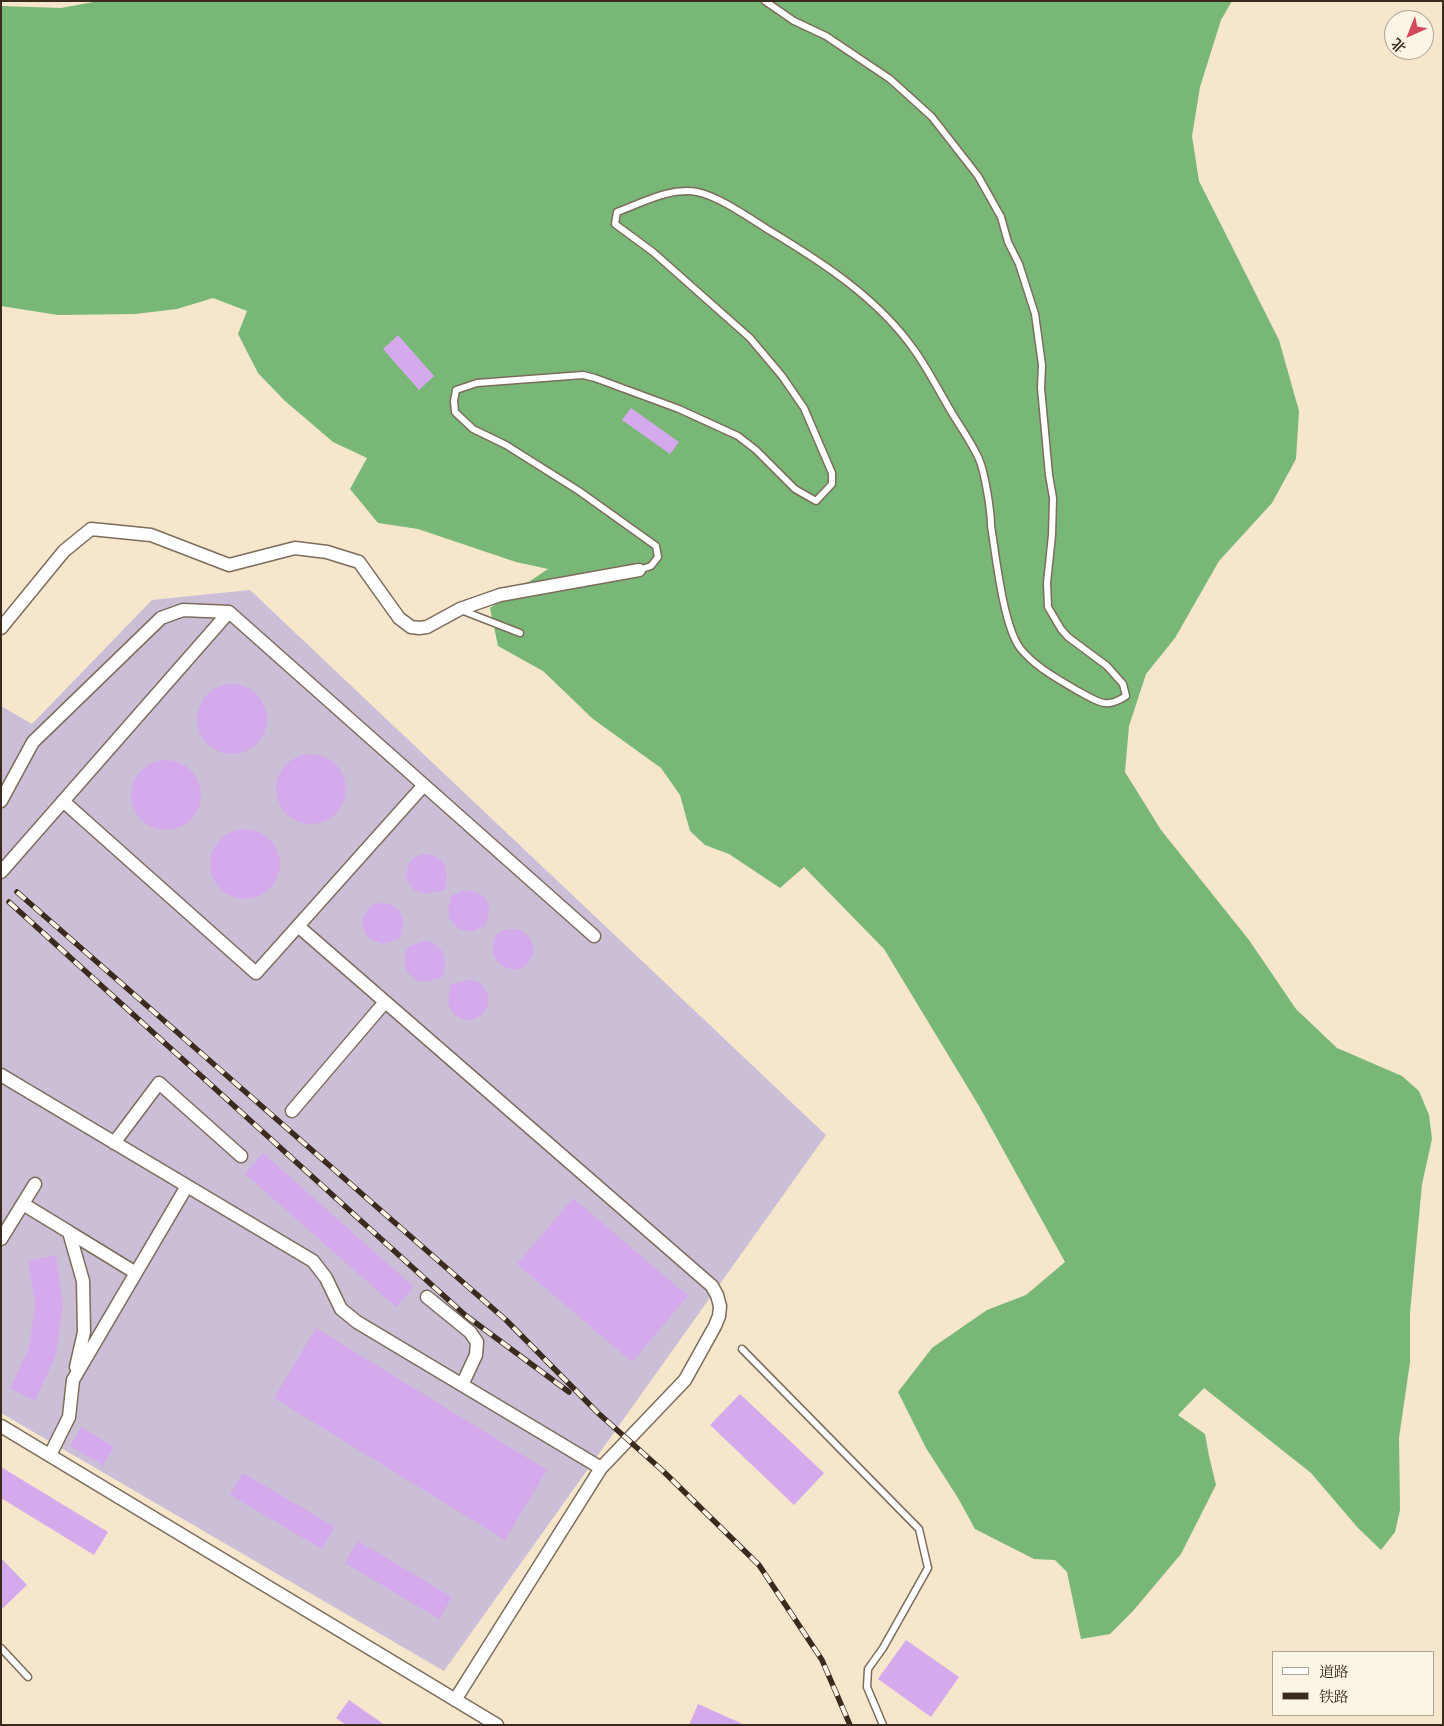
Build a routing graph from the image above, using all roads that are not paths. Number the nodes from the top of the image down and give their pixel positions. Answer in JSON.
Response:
{"nodes":[{"id":1,"x":765,"y":1,"type":"edge"},
{"id":2,"x":639,"y":570,"type":"joint"},
{"id":3,"x":460,"y":609,"type":"junction"},
{"id":4,"x":229,"y":612,"type":"junction"},
{"id":5,"x":1,"y":628,"type":"edge"},
{"id":6,"x":520,"y":633,"type":"dead end"},
{"id":7,"x":424,"y":785,"type":"junction"},
{"id":8,"x":1,"y":801,"type":"edge"},
{"id":9,"x":63,"y":801,"type":"junction"},
{"id":10,"x":1,"y":872,"type":"edge"},
{"id":11,"x":298,"y":926,"type":"junction"},
{"id":12,"x":594,"y":936,"type":"dead end"},
{"id":13,"x":385,"y":1002,"type":"junction"},
{"id":14,"x":1,"y":1075,"type":"edge"},
{"id":15,"x":292,"y":1111,"type":"dead end"},
{"id":16,"x":114,"y":1143,"type":"junction"},
{"id":17,"x":240,"y":1156,"type":"dead end"},
{"id":18,"x":34,"y":1184,"type":"dead end"},
{"id":19,"x":187,"y":1186,"type":"junction"},
{"id":20,"x":23,"y":1204,"type":"junction"},
{"id":21,"x":69,"y":1232,"type":"junction"},
{"id":22,"x":1,"y":1239,"type":"edge"},
{"id":23,"x":136,"y":1273,"type":"junction"},
{"id":24,"x":427,"y":1297,"type":"dead end"},
{"id":25,"x":742,"y":1349,"type":"dead end"},
{"id":26,"x":73,"y":1380,"type":"junction"},
{"id":27,"x":462,"y":1384,"type":"junction"},
{"id":28,"x":1,"y":1426,"type":"edge"},
{"id":29,"x":50,"y":1455,"type":"junction"},
{"id":30,"x":601,"y":1468,"type":"junction"},
{"id":31,"x":1,"y":1648,"type":"edge"},
{"id":32,"x":28,"y":1677,"type":"dead end"},
{"id":33,"x":456,"y":1700,"type":"junction"},
{"id":34,"x":497,"y":1725,"type":"edge"},
{"id":35,"x":884,"y":1725,"type":"edge"}],
"edges":[{"from":1,"to":2,"type":"lane"},
{"from":2,"to":3,"type":"street"},
{"from":3,"to":5,"type":"street"},
{"from":3,"to":6,"type":"lane"},
{"from":4,"to":7,"type":"street"},
{"from":4,"to":8,"type":"street"},
{"from":4,"to":9,"type":"street"},
{"from":7,"to":11,"type":"street"},
{"from":7,"to":12,"type":"street"},
{"from":9,"to":10,"type":"street"},
{"from":9,"to":11,"type":"street"},
{"from":11,"to":13,"type":"street"},
{"from":13,"to":15,"type":"street"},
{"from":13,"to":30,"type":"street"},
{"from":14,"to":16,"type":"street"},
{"from":16,"to":17,"type":"street"},
{"from":16,"to":19,"type":"street"},
{"from":18,"to":20,"type":"street"},
{"from":19,"to":23,"type":"street"},
{"from":19,"to":27,"type":"street"},
{"from":20,"to":21,"type":"street"},
{"from":20,"to":22,"type":"street"},
{"from":21,"to":23,"type":"street"},
{"from":21,"to":26,"type":"street"},
{"from":23,"to":26,"type":"street"},
{"from":24,"to":27,"type":"street"},
{"from":25,"to":35,"type":"lane"},
{"from":26,"to":29,"type":"street"},
{"from":27,"to":30,"type":"street"},
{"from":28,"to":29,"type":"street"},
{"from":29,"to":33,"type":"street"},
{"from":30,"to":33,"type":"street"},
{"from":31,"to":32,"type":"lane"},
{"from":33,"to":34,"type":"street"}]}
